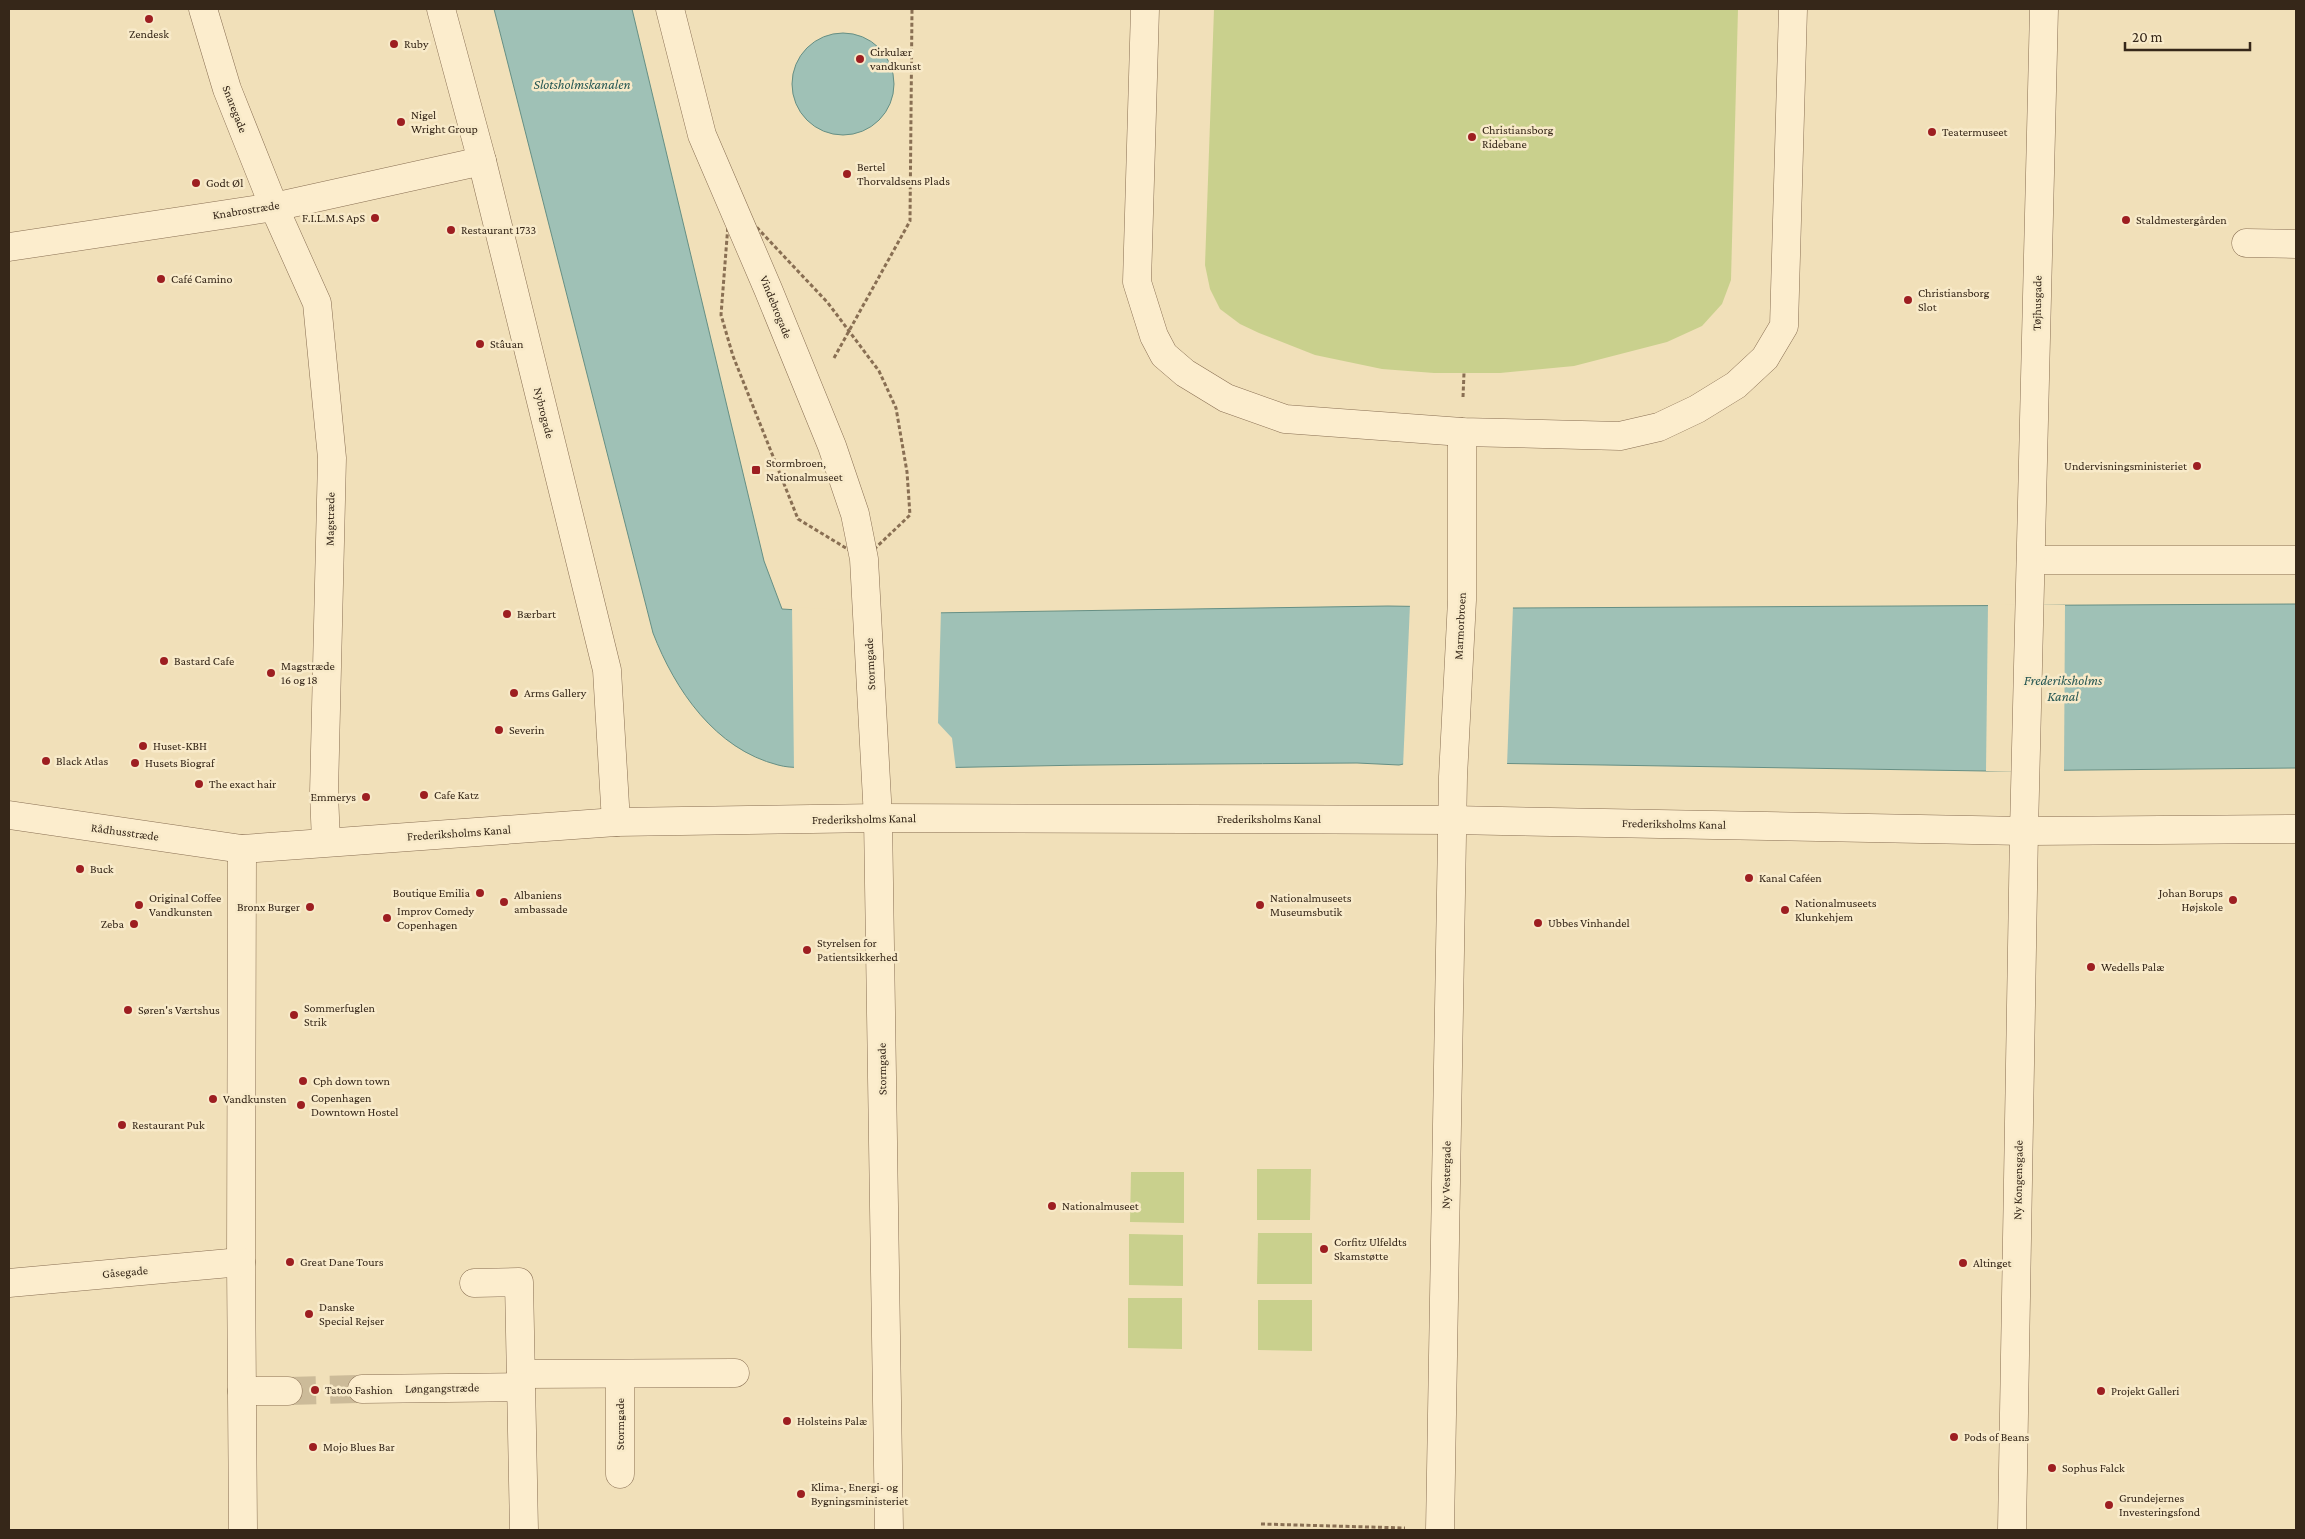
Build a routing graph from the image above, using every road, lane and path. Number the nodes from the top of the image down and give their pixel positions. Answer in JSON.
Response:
{"nodes":[{"id":1,"x":203,"y":9,"type":"edge"},
{"id":2,"x":441,"y":9,"type":"edge"},
{"id":3,"x":670,"y":9,"type":"edge"},
{"id":4,"x":912,"y":9,"type":"edge"},
{"id":5,"x":1144,"y":9,"type":"edge"},
{"id":6,"x":1793,"y":9,"type":"edge"},
{"id":7,"x":2044,"y":9,"type":"edge"},
{"id":8,"x":482,"y":161,"type":"junction"},
{"id":9,"x":730,"y":199,"type":"junction"},
{"id":10,"x":274,"y":207,"type":"junction"},
{"id":11,"x":2246,"y":243,"type":"dead end"},
{"id":12,"x":2296,"y":244,"type":"edge"},
{"id":13,"x":9,"y":246,"type":"edge"},
{"id":14,"x":850,"y":332,"type":"junction"},
{"id":15,"x":811,"y":394,"type":"junction"},
{"id":16,"x":1462,"y":432,"type":"junction"},
{"id":17,"x":864,"y":559,"type":"junction"},
{"id":18,"x":2031,"y":560,"type":"junction"},
{"id":19,"x":2296,"y":560,"type":"edge"},
{"id":20,"x":867,"y":608,"type":"joint"},
{"id":21,"x":9,"y":814,"type":"edge"},
{"id":22,"x":878,"y":818,"type":"junction"},
{"id":23,"x":1452,"y":820,"type":"junction"},
{"id":24,"x":616,"y":822,"type":"junction"},
{"id":25,"x":2296,"y":829,"type":"edge"},
{"id":26,"x":2024,"y":831,"type":"junction"},
{"id":27,"x":326,"y":842,"type":"junction"},
{"id":28,"x":242,"y":849,"type":"junction"},
{"id":29,"x":241,"y":1262,"type":"junction"},
{"id":30,"x":9,"y":1283,"type":"edge"},
{"id":31,"x":474,"y":1283,"type":"dead end"},
{"id":32,"x":735,"y":1373,"type":"dead end"},
{"id":33,"x":620,"y":1374,"type":"junction"},
{"id":34,"x":521,"y":1380,"type":"junction"},
{"id":35,"x":362,"y":1389,"type":"tunnel mouth"},
{"id":36,"x":288,"y":1391,"type":"tunnel mouth"},
{"id":37,"x":242,"y":1392,"type":"junction"},
{"id":38,"x":620,"y":1474,"type":"dead end"},
{"id":39,"x":1261,"y":1524,"type":"dead end"},
{"id":40,"x":243,"y":1530,"type":"edge"},
{"id":41,"x":524,"y":1530,"type":"edge"},
{"id":42,"x":889,"y":1530,"type":"edge"},
{"id":43,"x":1440,"y":1530,"type":"edge"},
{"id":44,"x":2012,"y":1530,"type":"edge"}],
"edges":[{"from":1,"to":10,"type":"street","name":"Snaregade"},
{"from":2,"to":8,"type":"street","name":"Nybrogade"},
{"from":3,"to":9,"type":"street","name":"Vindebrogade"},
{"from":4,"to":14,"type":"path"},
{"from":5,"to":16,"type":"street"},
{"from":6,"to":16,"type":"street"},
{"from":7,"to":18,"type":"street","name":"Tøjhusgade"},
{"from":8,"to":10,"type":"street","name":"Knabrostræde"},
{"from":8,"to":24,"type":"street","name":"Nybrogade"},
{"from":9,"to":14,"type":"path"},
{"from":9,"to":15,"type":"street","name":"Vindebrogade"},
{"from":9,"to":17,"type":"path"},
{"from":10,"to":13,"type":"street","name":"Knabrostræde"},
{"from":10,"to":27,"type":"street","name":"Magstræde"},
{"from":11,"to":12,"type":"street"},
{"from":14,"to":15,"type":"path"},
{"from":14,"to":17,"type":"path"},
{"from":15,"to":17,"type":"street","name":"Vindebrogade"},
{"from":16,"to":23,"type":"street","name":"Marmorbroen"},
{"from":17,"to":20,"type":"street","name":"Vindebrogade"},
{"from":18,"to":19,"type":"street"},
{"from":18,"to":26,"type":"street","name":"Tøjhusgade"},
{"from":20,"to":22,"type":"street","name":"Stormgade"},
{"from":21,"to":28,"type":"street","name":"Rådhusstræde"},
{"from":22,"to":23,"type":"street","name":"Frederiksholms Kanal"},
{"from":22,"to":24,"type":"street","name":"Frederiksholms Kanal"},
{"from":22,"to":42,"type":"street","name":"Stormgade"},
{"from":23,"to":26,"type":"street","name":"Frederiksholms Kanal"},
{"from":23,"to":43,"type":"street","name":"Ny Vestergade"},
{"from":24,"to":27,"type":"street","name":"Frederiksholms Kanal"},
{"from":25,"to":26,"type":"street","name":"Frederiksholms Kanal"},
{"from":26,"to":44,"type":"street","name":"Ny Kongensgade"},
{"from":27,"to":28,"type":"street","name":"Frederiksholms Kanal"},
{"from":28,"to":29,"type":"street"},
{"from":29,"to":30,"type":"street","name":"Gåsegade"},
{"from":29,"to":37,"type":"street"},
{"from":31,"to":34,"type":"street"},
{"from":32,"to":33,"type":"street"},
{"from":33,"to":34,"type":"street"},
{"from":33,"to":38,"type":"street","name":"Stormgade"},
{"from":34,"to":35,"type":"street","name":"Løngangstræde"},
{"from":34,"to":41,"type":"street"},
{"from":36,"to":37,"type":"street"},
{"from":37,"to":40,"type":"street"},
{"from":39,"to":43,"type":"path"}]}
